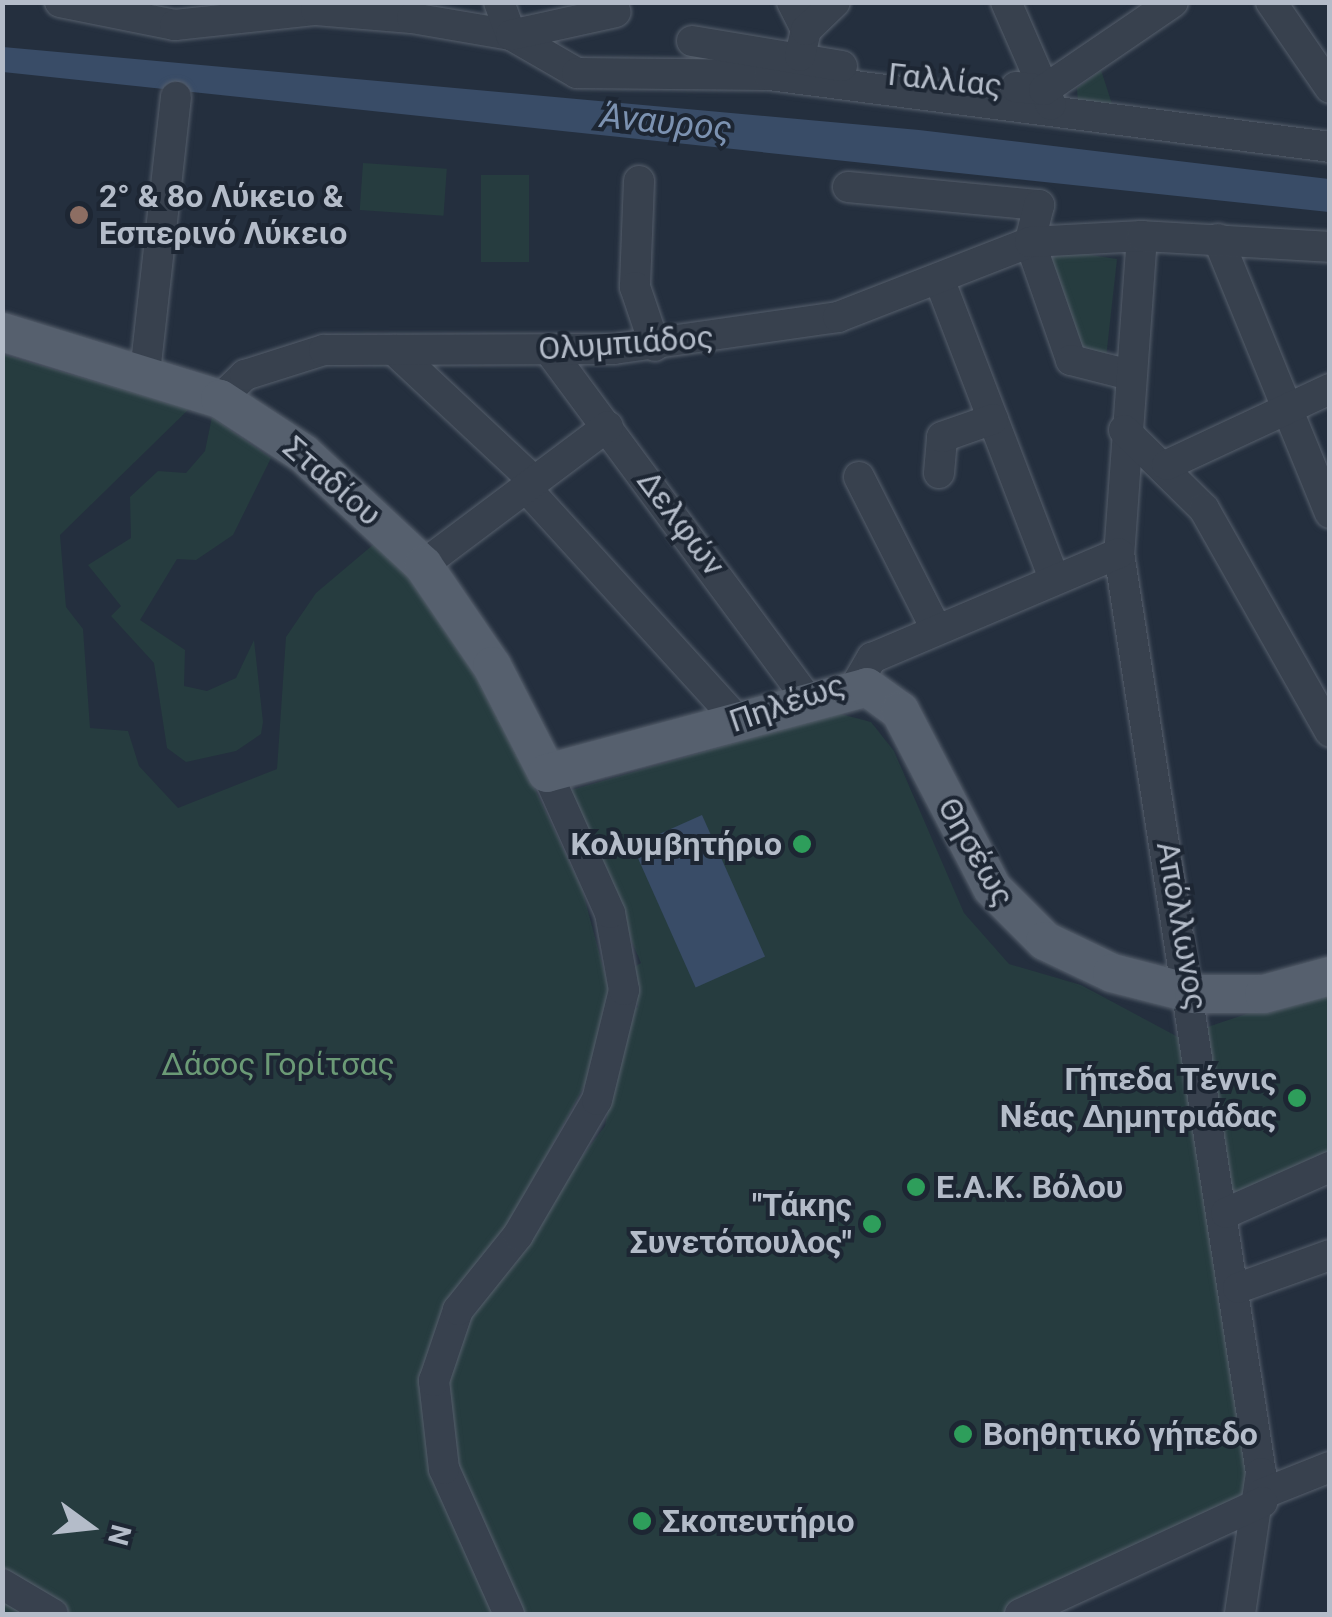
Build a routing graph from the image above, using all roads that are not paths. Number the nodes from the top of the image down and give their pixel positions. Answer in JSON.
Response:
{"nodes":[{"id":1,"x":498,"y":2,"type":"edge"},
{"id":2,"x":792,"y":2,"type":"edge"},
{"id":3,"x":834,"y":2,"type":"edge"},
{"id":4,"x":1006,"y":2,"type":"edge"},
{"id":5,"x":1172,"y":2,"type":"edge"},
{"id":6,"x":1271,"y":2,"type":"edge"},
{"id":7,"x":63,"y":6,"type":"edge"},
{"id":8,"x":313,"y":6,"type":"edge"},
{"id":9,"x":616,"y":12,"type":"dead end"},
{"id":10,"x":511,"y":35,"type":"junction"},
{"id":11,"x":692,"y":41,"type":"dead end"},
{"id":12,"x":803,"y":44,"type":"junction"},
{"id":13,"x":1330,"y":88,"type":"edge"},
{"id":14,"x":176,"y":97,"type":"dead end"},
{"id":15,"x":1048,"y":99,"type":"junction"},
{"id":16,"x":1330,"y":147,"type":"edge"},
{"id":17,"x":638,"y":181,"type":"dead end"},
{"id":18,"x":848,"y":187,"type":"dead end"},
{"id":19,"x":1142,"y":236,"type":"junction"},
{"id":20,"x":1218,"y":240,"type":"junction"},
{"id":21,"x":1030,"y":242,"type":"junction"},
{"id":22,"x":1330,"y":247,"type":"edge"},
{"id":23,"x":941,"y":284,"type":"junction"},
{"id":24,"x":2,"y":332,"type":"edge"},
{"id":25,"x":656,"y":346,"type":"junction"},
{"id":26,"x":394,"y":350,"type":"junction"},
{"id":27,"x":549,"y":350,"type":"junction"},
{"id":28,"x":145,"y":373,"type":"junction"},
{"id":29,"x":1130,"y":375,"type":"junction"},
{"id":30,"x":1330,"y":390,"type":"edge"},
{"id":31,"x":220,"y":399,"type":"junction"},
{"id":32,"x":1287,"y":409,"type":"junction"},
{"id":33,"x":994,"y":419,"type":"junction"},
{"id":34,"x":608,"y":426,"type":"junction"},
{"id":35,"x":1124,"y":430,"type":"junction"},
{"id":36,"x":1167,"y":465,"type":"junction"},
{"id":37,"x":938,"y":473,"type":"dead end"},
{"id":38,"x":858,"y":477,"type":"dead end"},
{"id":39,"x":531,"y":486,"type":"junction"},
{"id":40,"x":1330,"y":513,"type":"edge"},
{"id":41,"x":1120,"y":554,"type":"junction"},
{"id":42,"x":423,"y":564,"type":"junction"},
{"id":43,"x":1054,"y":579,"type":"junction"},
{"id":44,"x":936,"y":630,"type":"junction"},
{"id":45,"x":854,"y":686,"type":"junction"},
{"id":46,"x":1318,"y":686,"type":"edge"},
{"id":47,"x":808,"y":700,"type":"junction"},
{"id":48,"x":738,"y":721,"type":"junction"},
{"id":49,"x":1330,"y":732,"type":"edge"},
{"id":50,"x":548,"y":773,"type":"junction"},
{"id":51,"x":1330,"y":976,"type":"edge"},
{"id":52,"x":1194,"y":994,"type":"junction"},
{"id":53,"x":1330,"y":1167,"type":"edge"},
{"id":54,"x":1226,"y":1212,"type":"junction"},
{"id":55,"x":1330,"y":1256,"type":"edge"},
{"id":56,"x":1238,"y":1288,"type":"junction"},
{"id":57,"x":1330,"y":1467,"type":"edge"},
{"id":58,"x":1262,"y":1498,"type":"junction"},
{"id":59,"x":2,"y":1584,"type":"edge"},
{"id":60,"x":53,"y":1614,"type":"edge"},
{"id":61,"x":508,"y":1614,"type":"edge"},
{"id":62,"x":1020,"y":1614,"type":"edge"},
{"id":63,"x":1240,"y":1614,"type":"edge"}],
"edges":[{"from":1,"to":10,"type":"street"},
{"from":2,"to":12,"type":"street"},
{"from":3,"to":12,"type":"street"},
{"from":4,"to":15,"type":"street"},
{"from":5,"to":15,"type":"street","name":"Γαλλίας"},
{"from":6,"to":13,"type":"street"},
{"from":7,"to":8,"type":"street"},
{"from":8,"to":10,"type":"street"},
{"from":9,"to":10,"type":"street"},
{"from":10,"to":15,"type":"street"},
{"from":11,"to":12,"type":"street","name":"Γαλλίας"},
{"from":12,"to":15,"type":"street","name":"Γαλλίας"},
{"from":14,"to":28,"type":"street"},
{"from":15,"to":16,"type":"street"},
{"from":17,"to":25,"type":"street"},
{"from":18,"to":21,"type":"street"},
{"from":19,"to":20,"type":"street"},
{"from":19,"to":21,"type":"street"},
{"from":19,"to":29,"type":"street","name":"Απόλλωνος"},
{"from":20,"to":22,"type":"street"},
{"from":20,"to":32,"type":"street"},
{"from":21,"to":23,"type":"street","name":"Ολυμπιάδος"},
{"from":21,"to":29,"type":"street"},
{"from":23,"to":25,"type":"street","name":"Ολυμπιάδος"},
{"from":23,"to":33,"type":"street"},
{"from":24,"to":28,"type":"main road","name":"Σταδίου"},
{"from":25,"to":27,"type":"street","name":"Ολυμπιάδος"},
{"from":26,"to":27,"type":"street","name":"Ολυμπιάδος"},
{"from":26,"to":31,"type":"street","name":"Ολυμπιάδος"},
{"from":26,"to":39,"type":"street"},
{"from":27,"to":34,"type":"street","name":"Δελφών"},
{"from":28,"to":31,"type":"main road","name":"Σταδίου"},
{"from":29,"to":35,"type":"street","name":"Απόλλωνος"},
{"from":30,"to":32,"type":"street"},
{"from":31,"to":42,"type":"main road","name":"Σταδίου"},
{"from":32,"to":36,"type":"street"},
{"from":32,"to":40,"type":"street"},
{"from":33,"to":37,"type":"street"},
{"from":33,"to":43,"type":"street"},
{"from":34,"to":39,"type":"street"},
{"from":34,"to":47,"type":"street","name":"Δελφών"},
{"from":35,"to":36,"type":"street"},
{"from":35,"to":41,"type":"street","name":"Απόλλωνος"},
{"from":36,"to":46,"type":"street"},
{"from":38,"to":44,"type":"street"},
{"from":39,"to":42,"type":"street"},
{"from":39,"to":48,"type":"street"},
{"from":41,"to":43,"type":"street","name":"Πηλέως"},
{"from":41,"to":52,"type":"street","name":"Απόλλωνος"},
{"from":42,"to":50,"type":"main road","name":"Σταδίου"},
{"from":43,"to":44,"type":"street","name":"Πηλέως"},
{"from":44,"to":45,"type":"street","name":"Πηλέως"},
{"from":45,"to":47,"type":"main road","name":"Πηλέως"},
{"from":45,"to":52,"type":"main road","name":"Θησέως"},
{"from":46,"to":49,"type":"street"},
{"from":47,"to":48,"type":"main road","name":"Πηλέως"},
{"from":48,"to":50,"type":"main road","name":"Πηλέως"},
{"from":50,"to":61,"type":"street"},
{"from":51,"to":52,"type":"main road","name":"Θησέως"},
{"from":52,"to":54,"type":"street","name":"Απόλλωνος"},
{"from":53,"to":54,"type":"street"},
{"from":54,"to":56,"type":"street","name":"Απόλλωνος"},
{"from":55,"to":56,"type":"street"},
{"from":56,"to":58,"type":"street","name":"Απόλλωνος"},
{"from":57,"to":58,"type":"street"},
{"from":58,"to":62,"type":"street"},
{"from":58,"to":63,"type":"street","name":"Απόλλωνος"},
{"from":59,"to":60,"type":"street"}]}
